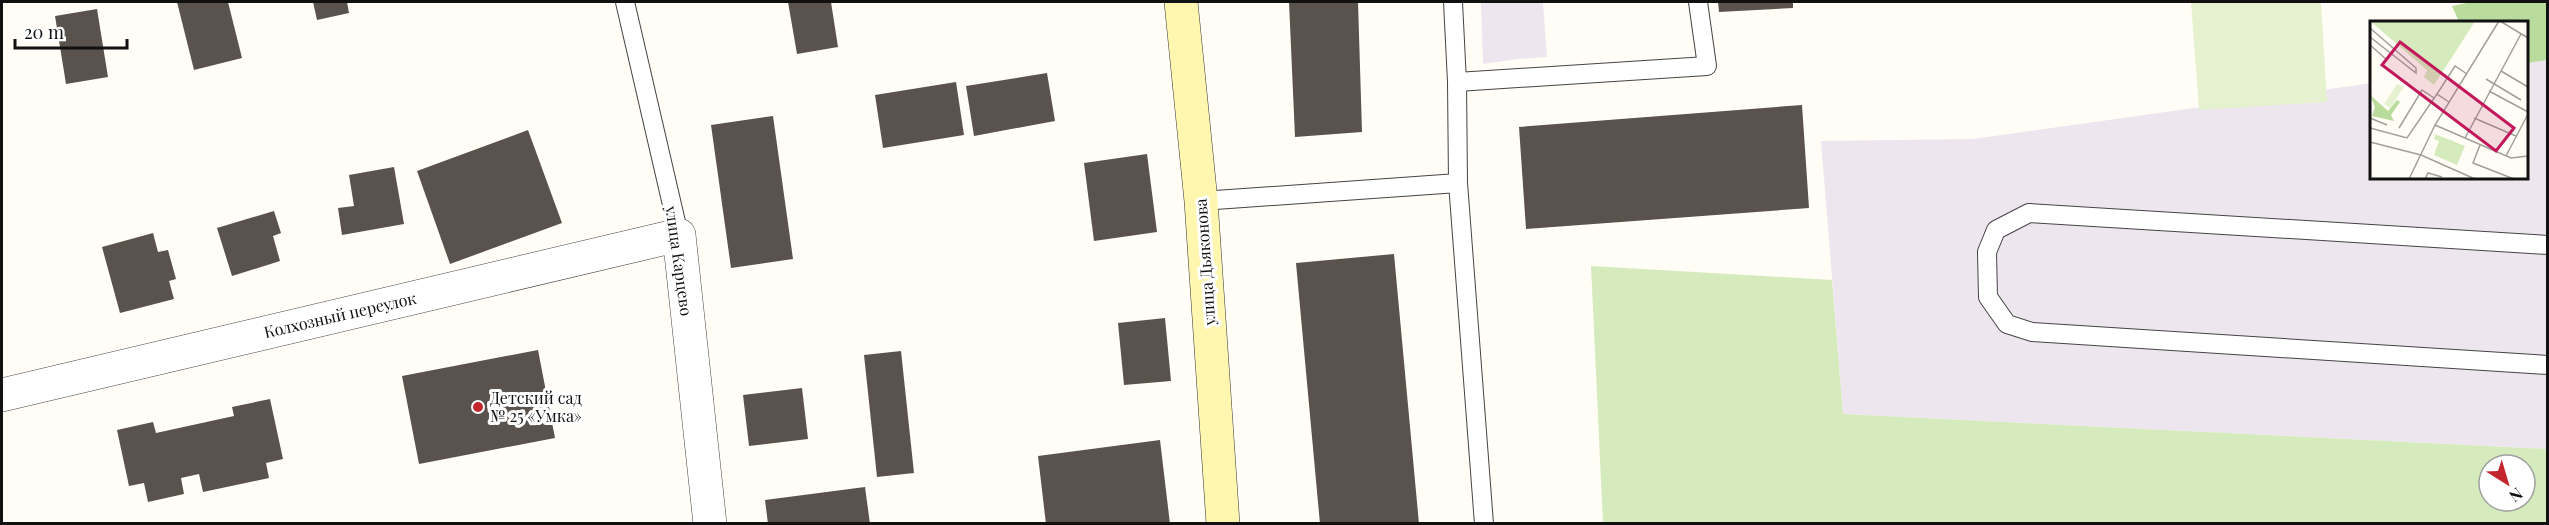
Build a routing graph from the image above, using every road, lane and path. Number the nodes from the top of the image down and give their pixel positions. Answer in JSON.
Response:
{"nodes":[{"id":1,"x":626,"y":2,"type":"edge"},
{"id":2,"x":1181,"y":2,"type":"edge"},
{"id":3,"x":1453,"y":2,"type":"edge"},
{"id":4,"x":1698,"y":2,"type":"edge"},
{"id":5,"x":1457,"y":82,"type":"junction"},
{"id":6,"x":1458,"y":183,"type":"junction"},
{"id":7,"x":1201,"y":201,"type":"junction"},
{"id":8,"x":679,"y":235,"type":"junction"},
{"id":9,"x":2547,"y":244,"type":"edge"},
{"id":10,"x":2547,"y":365,"type":"edge"},
{"id":11,"x":2,"y":395,"type":"edge"},
{"id":12,"x":710,"y":524,"type":"edge"},
{"id":13,"x":1223,"y":524,"type":"edge"},
{"id":14,"x":1484,"y":524,"type":"edge"}],
"edges":[{"from":1,"to":8,"type":"lane","name":"улица Карцево"},
{"from":2,"to":7,"type":"main road","name":"улица Дьяконова"},
{"from":3,"to":5,"type":"lane"},
{"from":4,"to":5,"type":"lane"},
{"from":5,"to":6,"type":"lane"},
{"from":6,"to":7,"type":"lane"},
{"from":6,"to":14,"type":"lane"},
{"from":7,"to":13,"type":"main road","name":"улица Дьяконова"},
{"from":8,"to":11,"type":"street","name":"Колхозный переулок"},
{"from":8,"to":12,"type":"street","name":"улица Карцево"},
{"from":9,"to":10,"type":"lane"}]}
